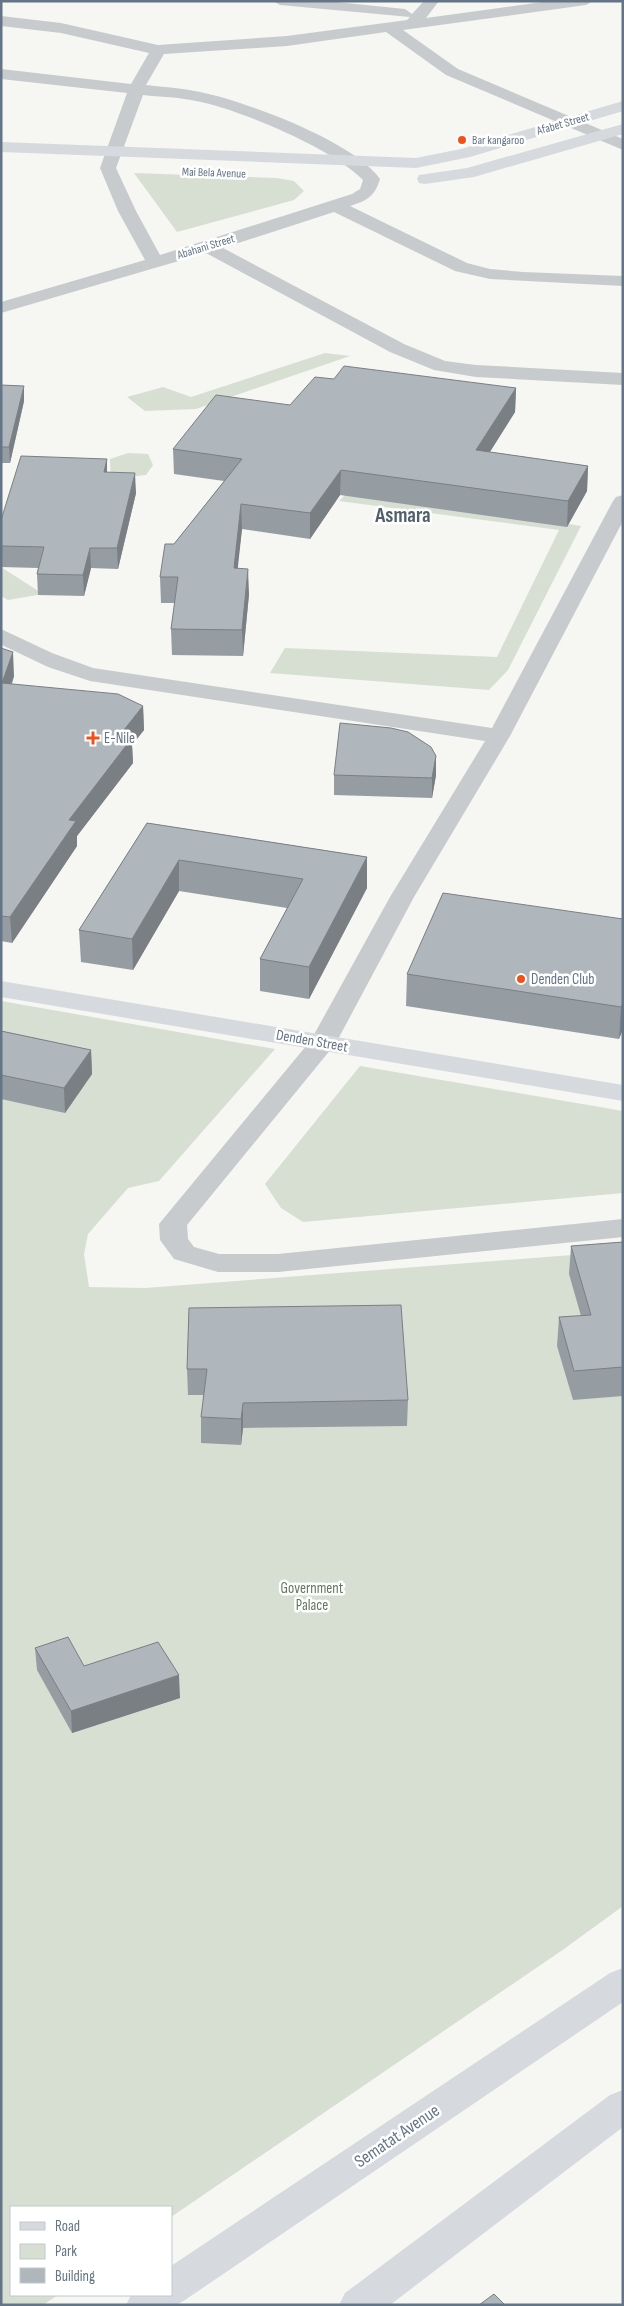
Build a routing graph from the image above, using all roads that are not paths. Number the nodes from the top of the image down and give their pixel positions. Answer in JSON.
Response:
{"nodes":[{"id":1,"x":280,"y":1,"type":"edge"},
{"id":2,"x":432,"y":1,"type":"edge"},
{"id":3,"x":586,"y":1,"type":"edge"},
{"id":4,"x":416,"y":19,"type":"junction"},
{"id":5,"x":1,"y":21,"type":"edge"},
{"id":6,"x":389,"y":27,"type":"junction"},
{"id":7,"x":158,"y":50,"type":"junction"},
{"id":8,"x":1,"y":74,"type":"edge"},
{"id":9,"x":136,"y":90,"type":"junction"},
{"id":10,"x":623,"y":106,"type":"edge"},
{"id":11,"x":570,"y":122,"type":"junction"},
{"id":12,"x":623,"y":129,"type":"edge"},
{"id":13,"x":600,"y":136,"type":"junction"},
{"id":14,"x":623,"y":145,"type":"edge"},
{"id":15,"x":1,"y":147,"type":"edge"},
{"id":16,"x":117,"y":151,"type":"junction"},
{"id":17,"x":351,"y":161,"type":"junction"},
{"id":18,"x":416,"y":163,"type":"joint"},
{"id":19,"x":89,"y":168,"type":"dead end"},
{"id":20,"x":108,"y":168,"type":"junction"},
{"id":21,"x":128,"y":169,"type":"dead end"},
{"id":22,"x":343,"y":178,"type":"dead end"},
{"id":23,"x":372,"y":179,"type":"junction"},
{"id":24,"x":336,"y":206,"type":"junction"},
{"id":25,"x":208,"y":247,"type":"junction"},
{"id":26,"x":155,"y":262,"type":"junction"},
{"id":27,"x":623,"y":280,"type":"edge"},
{"id":28,"x":1,"y":308,"type":"edge"},
{"id":29,"x":623,"y":378,"type":"edge"},
{"id":30,"x":623,"y":501,"type":"edge"},
{"id":31,"x":1,"y":635,"type":"edge"},
{"id":32,"x":499,"y":736,"type":"junction"},
{"id":33,"x":1,"y":989,"type":"edge"},
{"id":34,"x":323,"y":1043,"type":"junction"},
{"id":35,"x":623,"y":1093,"type":"edge"},
{"id":36,"x":623,"y":1228,"type":"edge"},
{"id":37,"x":623,"y":1983,"type":"edge"},
{"id":38,"x":623,"y":2106,"type":"edge"},
{"id":39,"x":172,"y":2287,"type":"edge"},
{"id":40,"x":160,"y":2296,"type":"edge"},
{"id":41,"x":146,"y":2305,"type":"edge"},
{"id":42,"x":359,"y":2305,"type":"edge"}],
"edges":[{"from":1,"to":4,"type":"street"},
{"from":2,"to":4,"type":"street"},
{"from":3,"to":4,"type":"street"},
{"from":4,"to":6,"type":"street"},
{"from":5,"to":7,"type":"street"},
{"from":6,"to":7,"type":"street"},
{"from":6,"to":11,"type":"street"},
{"from":7,"to":9,"type":"street"},
{"from":8,"to":9,"type":"street"},
{"from":9,"to":16,"type":"street"},
{"from":9,"to":17,"type":"street"},
{"from":10,"to":11,"type":"main road","name":"Afabet Street"},
{"from":11,"to":13,"type":"street"},
{"from":11,"to":18,"type":"main road","name":"Afabet Street"},
{"from":12,"to":13,"type":"main road","name":"Afabet Street"},
{"from":13,"to":14,"type":"street"},
{"from":13,"to":23,"type":"main road","name":"Afabet Street"},
{"from":15,"to":16,"type":"main road","name":"Mai Bela Avenue"},
{"from":16,"to":17,"type":"main road","name":"Mai Bela Avenue"},
{"from":16,"to":20,"type":"street"},
{"from":17,"to":18,"type":"main road","name":"Mai Bela Avenue"},
{"from":17,"to":23,"type":"street"},
{"from":19,"to":20,"type":"main road"},
{"from":20,"to":21,"type":"main road"},
{"from":20,"to":26,"type":"street"},
{"from":22,"to":23,"type":"main road"},
{"from":23,"to":24,"type":"street","name":"Abahani Street"},
{"from":24,"to":25,"type":"street","name":"Abahani Street"},
{"from":24,"to":27,"type":"street"},
{"from":25,"to":26,"type":"street","name":"Abahani Street"},
{"from":25,"to":29,"type":"street"},
{"from":26,"to":28,"type":"street","name":"Abahani Street"},
{"from":30,"to":32,"type":"street"},
{"from":31,"to":32,"type":"street"},
{"from":32,"to":34,"type":"street"},
{"from":33,"to":34,"type":"main road","name":"Denden Street"},
{"from":34,"to":35,"type":"main road","name":"Denden Street"},
{"from":34,"to":36,"type":"street"},
{"from":37,"to":39,"type":"main road","name":"Sematat Avenue"},
{"from":38,"to":42,"type":"main road"},
{"from":40,"to":41,"type":"main road"}]}
